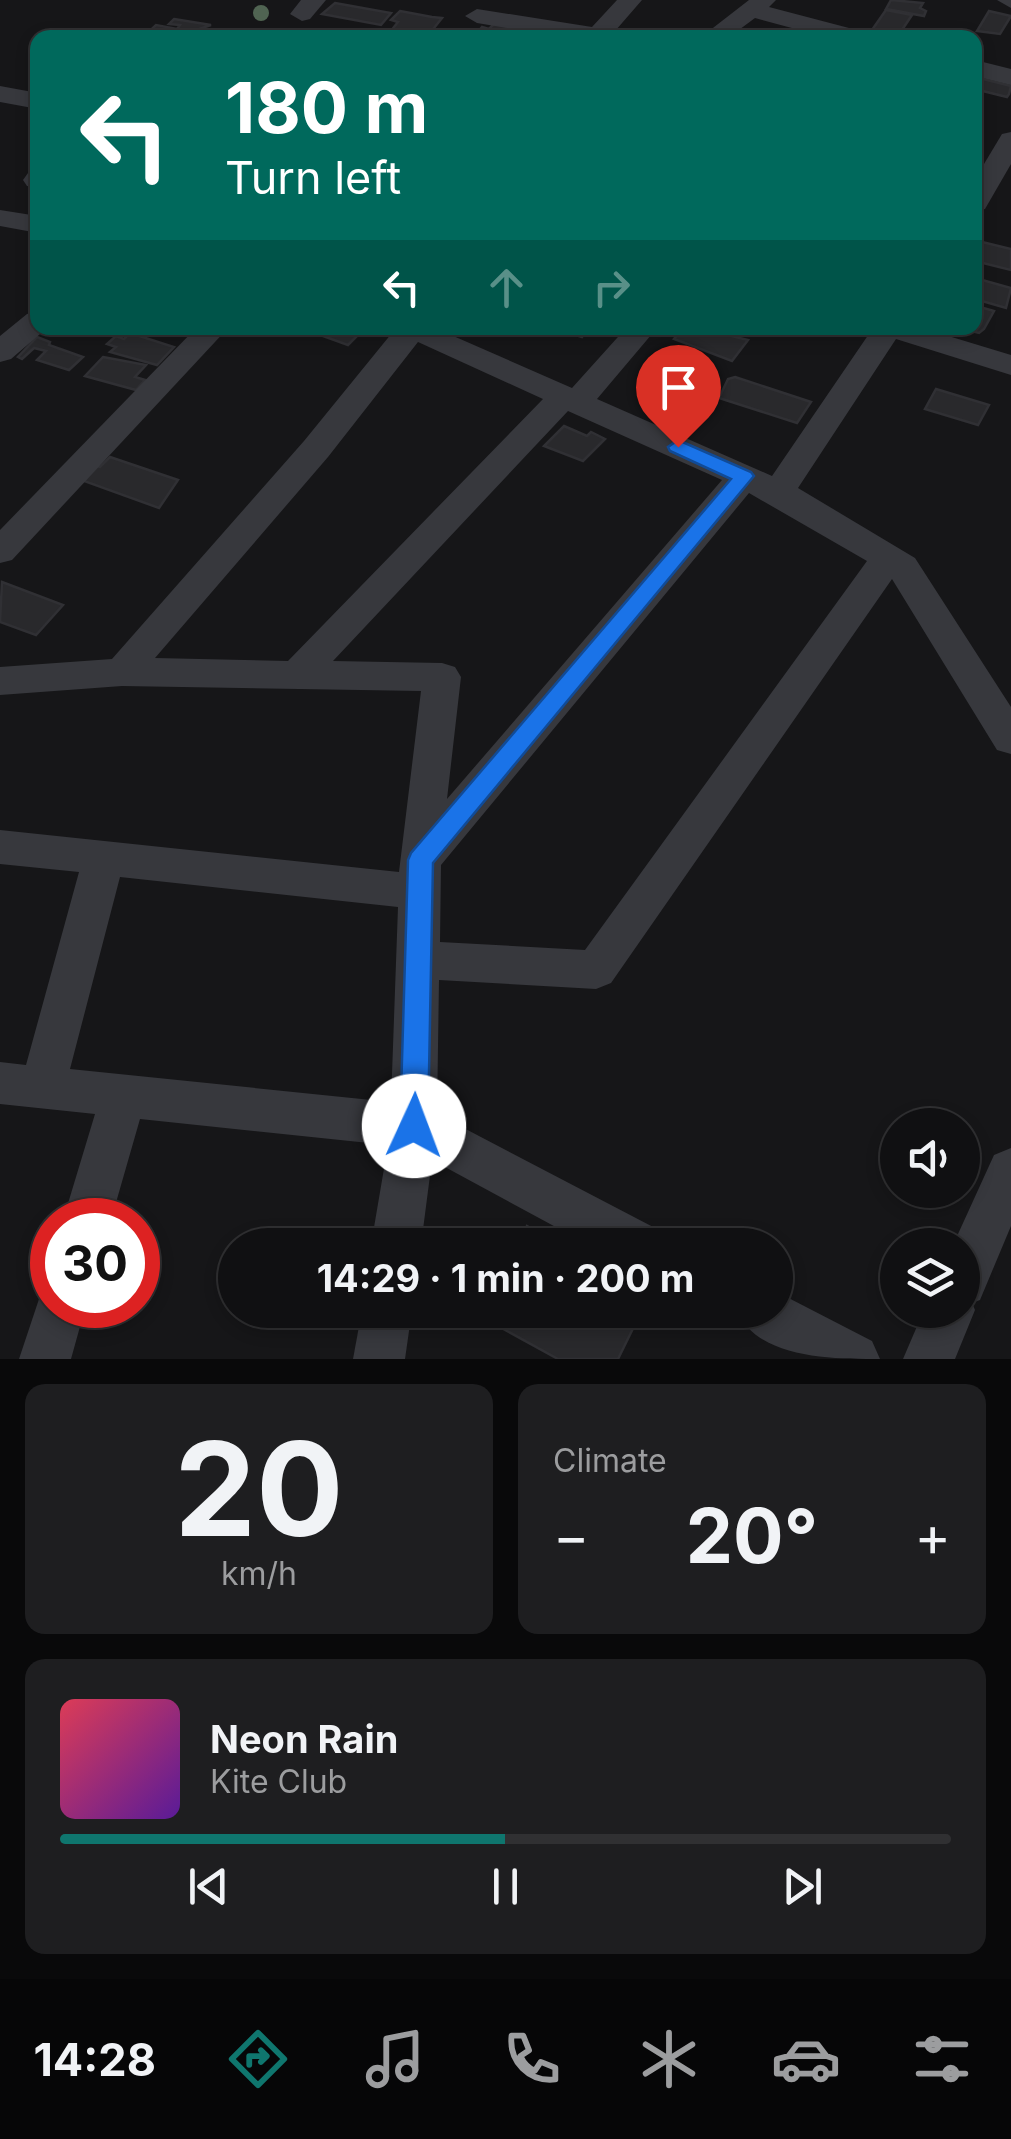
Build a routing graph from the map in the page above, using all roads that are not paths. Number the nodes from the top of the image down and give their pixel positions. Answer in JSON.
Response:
{"nodes":[{"id":1,"x":630,"y":0,"type":"edge"},
{"id":2,"x":758,"y":5,"type":"edge"},
{"id":3,"x":484,"y":8,"type":"edge"},
{"id":4,"x":467,"y":30,"type":"edge"},
{"id":5,"x":574,"y":30,"type":"edge"},
{"id":6,"x":603,"y":30,"type":"edge"},
{"id":7,"x":723,"y":30,"type":"edge"},
{"id":8,"x":835,"y":30,"type":"edge"},
{"id":9,"x":982,"y":70,"type":"edge"},
{"id":10,"x":1011,"y":77,"type":"edge"},
{"id":11,"x":0,"y":94,"type":"edge"},
{"id":12,"x":30,"y":100,"type":"edge"},
{"id":13,"x":982,"y":140,"type":"edge"},
{"id":14,"x":1009,"y":143,"type":"edge"},
{"id":15,"x":982,"y":191,"type":"edge"},
{"id":16,"x":0,"y":218,"type":"edge"},
{"id":17,"x":30,"y":224,"type":"edge"},
{"id":18,"x":30,"y":327,"type":"edge"},
{"id":19,"x":206,"y":335,"type":"edge"},
{"id":20,"x":406,"y":335,"type":"edge"},
{"id":21,"x":428,"y":335,"type":"edge"},
{"id":22,"x":635,"y":335,"type":"edge"},
{"id":23,"x":890,"y":335,"type":"edge"},
{"id":24,"x":918,"y":335,"type":"edge"},
{"id":25,"x":0,"y":352,"type":"edge"},
{"id":26,"x":1011,"y":365,"type":"edge"},
{"id":27,"x":571,"y":399,"type":"junction"},
{"id":28,"x":761,"y":484,"type":"junction"},
{"id":29,"x":2,"y":546,"type":"edge"},
{"id":30,"x":888,"y":558,"type":"junction"},
{"id":31,"x":122,"y":672,"type":"junction"},
{"id":32,"x":300,"y":672,"type":"junction"},
{"id":33,"x":0,"y":681,"type":"edge"},
{"id":34,"x":1011,"y":739,"type":"edge"},
{"id":35,"x":0,"y":848,"type":"edge"},
{"id":36,"x":104,"y":858,"type":"junction"},
{"id":37,"x":420,"y":876,"type":"junction"},
{"id":38,"x":420,"y":960,"type":"junction"},
{"id":39,"x":21,"y":1085,"type":"edge"},
{"id":40,"x":124,"y":1096,"type":"junction"},
{"id":41,"x":414,"y":1126,"type":"junction"},
{"id":42,"x":1011,"y":1171,"type":"edge"},
{"id":43,"x":94,"y":1198,"type":"edge"},
{"id":44,"x":399,"y":1228,"type":"edge"},
{"id":45,"x":606,"y":1228,"type":"edge"},
{"id":46,"x":980,"y":1241,"type":"edge"},
{"id":47,"x":793,"y":1327,"type":"edge"},
{"id":48,"x":55,"y":1328,"type":"edge"},
{"id":49,"x":384,"y":1328,"type":"edge"},
{"id":50,"x":942,"y":1328,"type":"edge"},
{"id":51,"x":45,"y":1359,"type":"edge"},
{"id":52,"x":380,"y":1359,"type":"edge"},
{"id":53,"x":854,"y":1359,"type":"edge"},
{"id":54,"x":929,"y":1359,"type":"edge"}],
"edges":[{"from":1,"to":6,"type":"street"},
{"from":2,"to":7,"type":"street"},
{"from":2,"to":8,"type":"street"},
{"from":3,"to":4,"type":"street"},
{"from":3,"to":5,"type":"street"},
{"from":9,"to":10,"type":"street"},
{"from":11,"to":12,"type":"street"},
{"from":13,"to":14,"type":"street"},
{"from":14,"to":15,"type":"street"},
{"from":16,"to":17,"type":"street"},
{"from":18,"to":25,"type":"street"},
{"from":19,"to":29,"type":"street"},
{"from":20,"to":31,"type":"street"},
{"from":21,"to":27,"type":"street"},
{"from":22,"to":27,"type":"street"},
{"from":23,"to":28,"type":"street"},
{"from":24,"to":26,"type":"street"},
{"from":27,"to":28,"type":"street"},
{"from":27,"to":32,"type":"street"},
{"from":28,"to":30,"type":"street"},
{"from":28,"to":37,"type":"street"},
{"from":30,"to":34,"type":"street"},
{"from":30,"to":38,"type":"street"},
{"from":31,"to":32,"type":"street"},
{"from":31,"to":33,"type":"street"},
{"from":32,"to":37,"type":"street"},
{"from":35,"to":36,"type":"street"},
{"from":36,"to":37,"type":"street"},
{"from":36,"to":39,"type":"street"},
{"from":37,"to":38,"type":"street"},
{"from":38,"to":41,"type":"street"},
{"from":39,"to":40,"type":"street"},
{"from":40,"to":41,"type":"street"},
{"from":40,"to":43,"type":"street"},
{"from":41,"to":44,"type":"street"},
{"from":41,"to":45,"type":"street"},
{"from":42,"to":46,"type":"street"},
{"from":47,"to":53,"type":"street"},
{"from":48,"to":51,"type":"street"},
{"from":49,"to":52,"type":"street"},
{"from":50,"to":54,"type":"street"}]}
